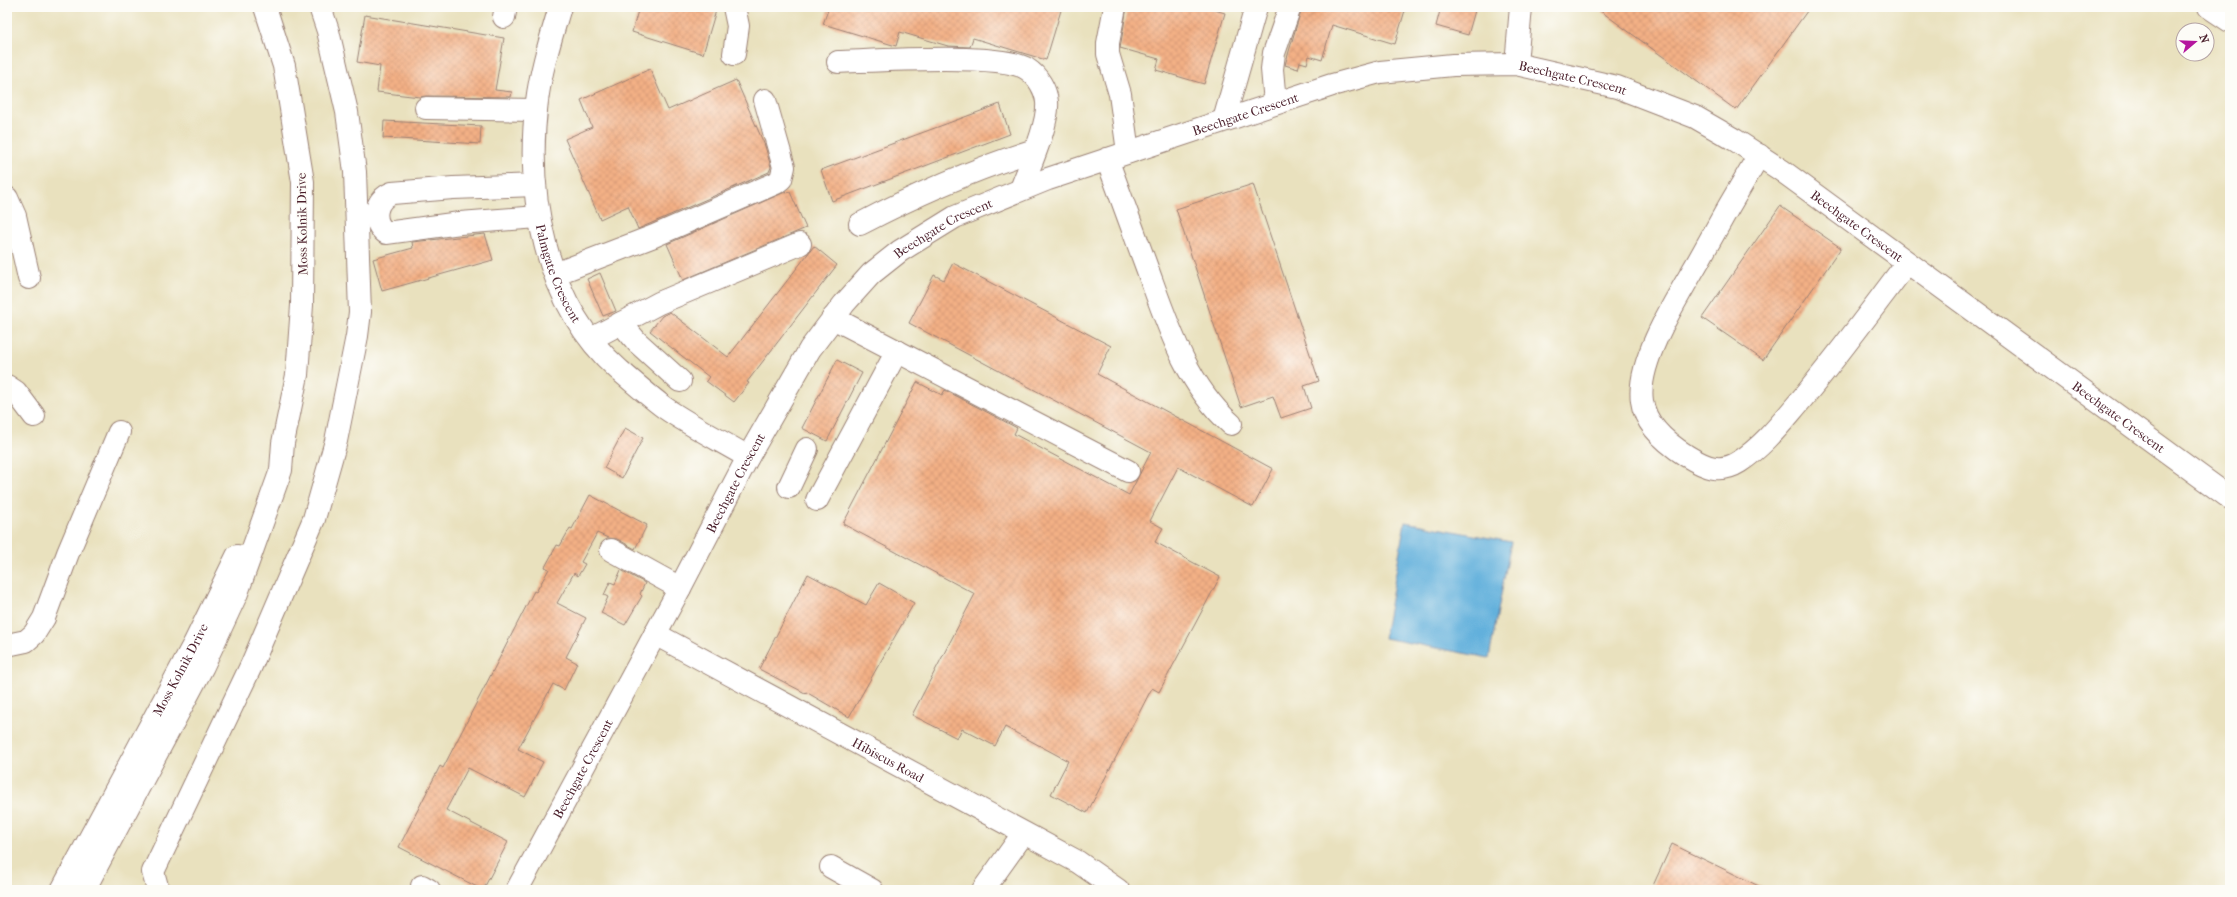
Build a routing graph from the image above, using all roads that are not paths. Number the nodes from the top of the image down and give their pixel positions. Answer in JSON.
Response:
{"nodes":[{"id":1,"x":265,"y":7,"type":"edge"},
{"id":2,"x":320,"y":7,"type":"edge"},
{"id":3,"x":560,"y":7,"type":"edge"},
{"id":4,"x":734,"y":7,"type":"edge"},
{"id":5,"x":1115,"y":7,"type":"edge"},
{"id":6,"x":1256,"y":7,"type":"edge"},
{"id":7,"x":1290,"y":7,"type":"edge"},
{"id":8,"x":1521,"y":7,"type":"edge"},
{"id":9,"x":2210,"y":7,"type":"edge"},
{"id":10,"x":2230,"y":22,"type":"edge"},
{"id":11,"x":734,"y":54,"type":"dead end"},
{"id":12,"x":838,"y":62,"type":"dead end"},
{"id":13,"x":1516,"y":64,"type":"junction"},
{"id":14,"x":764,"y":100,"type":"dead end"},
{"id":15,"x":1275,"y":103,"type":"junction"},
{"id":16,"x":426,"y":108,"type":"dead end"},
{"id":17,"x":536,"y":110,"type":"junction"},
{"id":18,"x":1224,"y":120,"type":"junction"},
{"id":19,"x":1035,"y":150,"type":"junction"},
{"id":20,"x":1128,"y":152,"type":"junction"},
{"id":21,"x":1759,"y":155,"type":"junction"},
{"id":22,"x":1107,"y":159,"type":"junction"},
{"id":23,"x":535,"y":185,"type":"junction"},
{"id":24,"x":1021,"y":189,"type":"junction"},
{"id":25,"x":7,"y":198,"type":"edge"},
{"id":26,"x":538,"y":217,"type":"junction"},
{"id":27,"x":860,"y":224,"type":"dead end"},
{"id":28,"x":800,"y":244,"type":"dead end"},
{"id":29,"x":1907,"y":263,"type":"junction"},
{"id":30,"x":555,"y":274,"type":"junction"},
{"id":31,"x":29,"y":278,"type":"dead end"},
{"id":32,"x":833,"y":318,"type":"junction"},
{"id":33,"x":621,"y":323,"type":"junction"},
{"id":34,"x":591,"y":339,"type":"junction"},
{"id":35,"x":897,"y":351,"type":"junction"},
{"id":36,"x":680,"y":381,"type":"dead end"},
{"id":37,"x":7,"y":386,"type":"edge"},
{"id":38,"x":34,"y":416,"type":"dead end"},
{"id":39,"x":1231,"y":424,"type":"dead end"},
{"id":40,"x":118,"y":432,"type":"dead end"},
{"id":41,"x":283,"y":443,"type":"junction"},
{"id":42,"x":807,"y":449,"type":"dead end"},
{"id":43,"x":748,"y":457,"type":"junction"},
{"id":44,"x":1128,"y":471,"type":"dead end"},
{"id":45,"x":2230,"y":498,"type":"edge"},
{"id":46,"x":611,"y":550,"type":"dead end"},
{"id":47,"x":680,"y":588,"type":"junction"},
{"id":48,"x":655,"y":634,"type":"junction"},
{"id":49,"x":7,"y":645,"type":"edge"},
{"id":50,"x":1023,"y":834,"type":"junction"},
{"id":51,"x":831,"y":867,"type":"dead end"},
{"id":52,"x":88,"y":886,"type":"edge"},
{"id":53,"x":62,"y":890,"type":"edge"},
{"id":54,"x":158,"y":890,"type":"edge"},
{"id":55,"x":517,"y":890,"type":"edge"},
{"id":56,"x":872,"y":890,"type":"edge"},
{"id":57,"x":983,"y":890,"type":"edge"},
{"id":58,"x":1118,"y":890,"type":"edge"}],
"edges":[{"from":1,"to":41,"type":"main road","name":"Moss Kolnik Drive"},
{"from":2,"to":54,"type":"main road"},
{"from":3,"to":17,"type":"main road","name":"Palmgate Crescent"},
{"from":4,"to":11,"type":"main road"},
{"from":5,"to":20,"type":"main road"},
{"from":6,"to":18,"type":"main road"},
{"from":7,"to":15,"type":"main road"},
{"from":8,"to":13,"type":"main road"},
{"from":9,"to":10,"type":"main road"},
{"from":12,"to":19,"type":"main road"},
{"from":13,"to":15,"type":"main road","name":"Beechgate Crescent"},
{"from":13,"to":21,"type":"main road","name":"Beechgate Crescent"},
{"from":14,"to":30,"type":"main road"},
{"from":15,"to":18,"type":"main road","name":"Beechgate Crescent"},
{"from":16,"to":17,"type":"main road"},
{"from":17,"to":23,"type":"main road","name":"Palmgate Crescent"},
{"from":18,"to":20,"type":"main road","name":"Beechgate Crescent"},
{"from":19,"to":24,"type":"main road"},
{"from":19,"to":27,"type":"main road"},
{"from":20,"to":22,"type":"main road","name":"Beechgate Crescent"},
{"from":21,"to":29,"type":"main road","name":"Beechgate Crescent"},
{"from":21,"to":29,"type":"main road"},
{"from":22,"to":24,"type":"main road","name":"Beechgate Crescent"},
{"from":22,"to":39,"type":"main road"},
{"from":23,"to":26,"type":"main road","name":"Palmgate Crescent"},
{"from":23,"to":26,"type":"main road"},
{"from":24,"to":32,"type":"main road","name":"Beechgate Crescent"},
{"from":25,"to":31,"type":"main road"},
{"from":26,"to":30,"type":"main road","name":"Palmgate Crescent"},
{"from":28,"to":33,"type":"main road"},
{"from":29,"to":45,"type":"main road","name":"Beechgate Crescent"},
{"from":30,"to":34,"type":"main road","name":"Palmgate Crescent"},
{"from":32,"to":35,"type":"main road"},
{"from":32,"to":43,"type":"main road","name":"Beechgate Crescent"},
{"from":33,"to":34,"type":"main road"},
{"from":33,"to":36,"type":"main road"},
{"from":34,"to":43,"type":"main road","name":"Palmgate Crescent"},
{"from":35,"to":42,"type":"main road"},
{"from":35,"to":44,"type":"main road"},
{"from":37,"to":38,"type":"main road"},
{"from":40,"to":49,"type":"main road"},
{"from":41,"to":52,"type":"main road","name":"Moss Kolnik Drive"},
{"from":41,"to":53,"type":"main road","name":"Moss Kolnik Drive"},
{"from":43,"to":47,"type":"main road","name":"Beechgate Crescent"},
{"from":46,"to":47,"type":"main road"},
{"from":47,"to":48,"type":"main road","name":"Beechgate Crescent"},
{"from":48,"to":50,"type":"main road","name":"Hibiscus Road"},
{"from":48,"to":55,"type":"main road","name":"Beechgate Crescent"},
{"from":50,"to":57,"type":"main road"},
{"from":50,"to":58,"type":"main road","name":"Hibiscus Road"},
{"from":51,"to":56,"type":"main road"}]}
